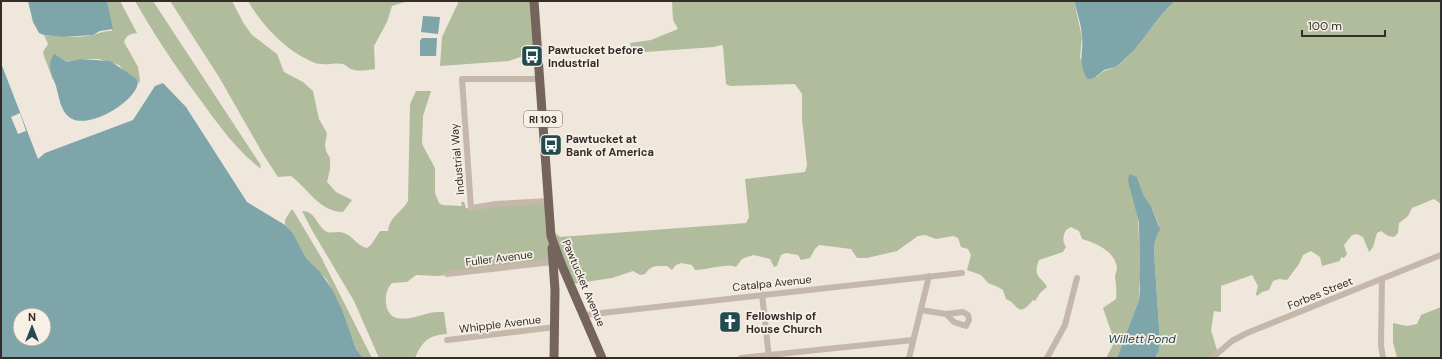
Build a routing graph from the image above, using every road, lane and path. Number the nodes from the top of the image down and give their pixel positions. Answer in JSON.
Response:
{"nodes":[{"id":1,"x":534,"y":1,"type":"edge"},
{"id":2,"x":540,"y":79,"type":"junction"},
{"id":3,"x":549,"y":201,"type":"junction"},
{"id":4,"x":1441,"y":256,"type":"edge"},
{"id":5,"x":556,"y":262,"type":"junction"},
{"id":6,"x":962,"y":273,"type":"dead end"},
{"id":7,"x":447,"y":274,"type":"dead end"},
{"id":8,"x":930,"y":276,"type":"junction"},
{"id":9,"x":1078,"y":278,"type":"dead end"},
{"id":10,"x":1382,"y":279,"type":"junction"},
{"id":11,"x":572,"y":287,"type":"junction"},
{"id":12,"x":555,"y":290,"type":"junction"},
{"id":13,"x":762,"y":294,"type":"junction"},
{"id":14,"x":921,"y":310,"type":"junction"},
{"id":15,"x":946,"y":314,"type":"dead end"},
{"id":16,"x":584,"y":315,"type":"junction"},
{"id":17,"x":555,"y":327,"type":"junction"},
{"id":18,"x":447,"y":340,"type":"dead end"},
{"id":19,"x":913,"y":340,"type":"junction"},
{"id":20,"x":768,"y":356,"type":"edge"},
{"id":21,"x":554,"y":358,"type":"edge"},
{"id":22,"x":602,"y":358,"type":"edge"},
{"id":23,"x":741,"y":358,"type":"edge"},
{"id":24,"x":909,"y":358,"type":"edge"},
{"id":25,"x":1047,"y":358,"type":"edge"},
{"id":26,"x":1212,"y":358,"type":"edge"},
{"id":27,"x":1383,"y":358,"type":"edge"}],
"edges":[{"from":1,"to":2,"type":"main road","name":"Pawtucket Avenue","number":"RI 103"},
{"from":2,"to":3,"type":"main road","name":"Pawtucket Avenue","number":"RI 103"},
{"from":2,"to":3,"type":"street","name":"Industrial Way"},
{"from":3,"to":5,"type":"main road","name":"Pawtucket Avenue","number":"RI 103"},
{"from":4,"to":10,"type":"street","name":"Forbes Street"},
{"from":5,"to":7,"type":"street","name":"Fuller Avenue"},
{"from":5,"to":11,"type":"main road","name":"Pawtucket Avenue","number":"RI 103"},
{"from":5,"to":12,"type":"main road","number":"RI 103"},
{"from":6,"to":8,"type":"street","name":"Catalpa Avenue"},
{"from":8,"to":13,"type":"street","name":"Catalpa Avenue"},
{"from":8,"to":14,"type":"street"},
{"from":9,"to":25,"type":"street"},
{"from":10,"to":26,"type":"street","name":"Forbes Street"},
{"from":10,"to":27,"type":"street"},
{"from":11,"to":12,"type":"main road"},
{"from":11,"to":16,"type":"main road","name":"Pawtucket Avenue","number":"RI 103"},
{"from":12,"to":17,"type":"main road","number":"RI 103"},
{"from":13,"to":16,"type":"street","name":"Catalpa Avenue"},
{"from":13,"to":20,"type":"street"},
{"from":14,"to":15,"type":"street"},
{"from":14,"to":19,"type":"street"},
{"from":16,"to":22,"type":"main road","name":"Pawtucket Avenue","number":"RI 103"},
{"from":17,"to":18,"type":"street","name":"Whipple Avenue"},
{"from":17,"to":21,"type":"main road","number":"RI 103"},
{"from":19,"to":20,"type":"street"},
{"from":19,"to":24,"type":"street"},
{"from":20,"to":23,"type":"street"}]}
